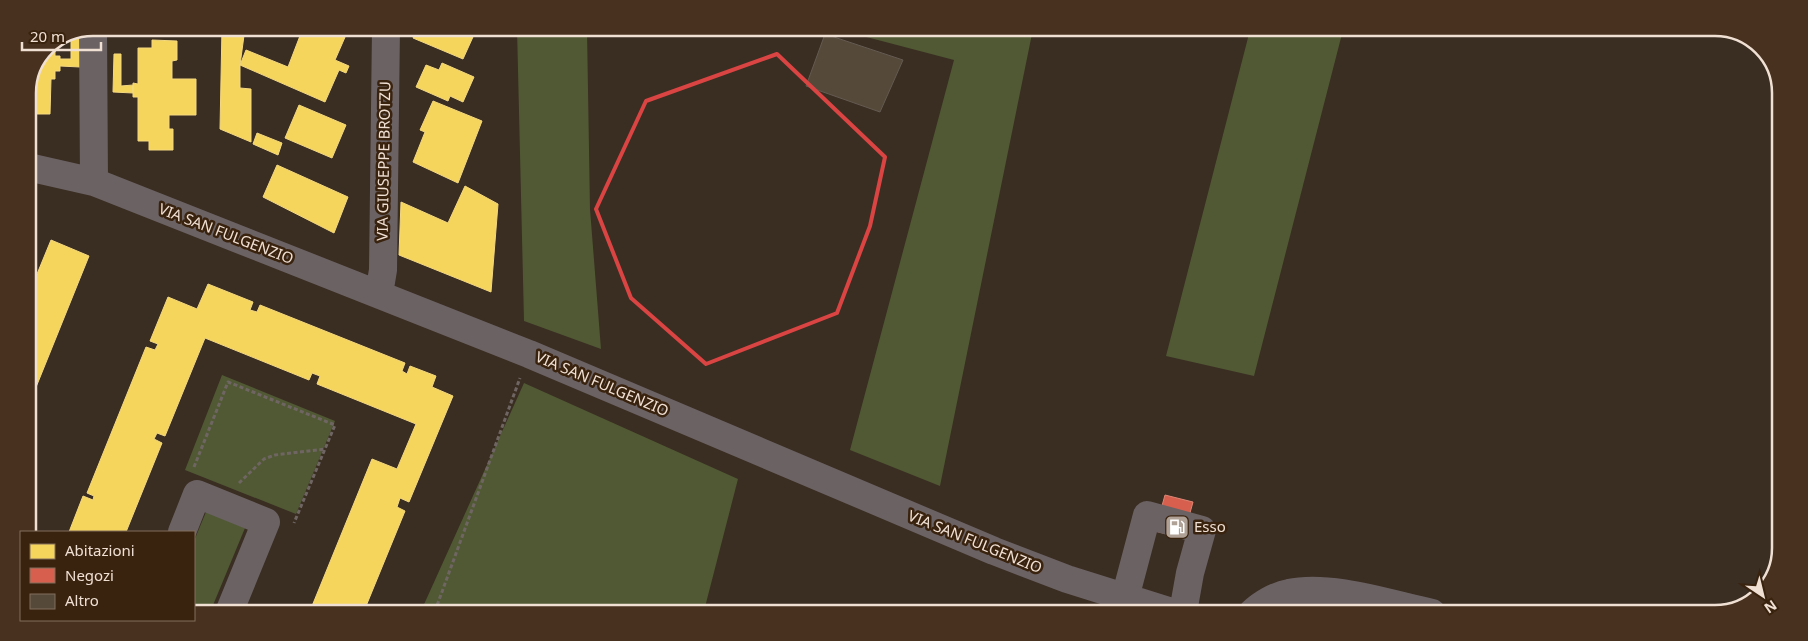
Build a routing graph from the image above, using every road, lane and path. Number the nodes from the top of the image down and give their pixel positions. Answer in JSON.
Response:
{"nodes":[{"id":1,"x":93,"y":36,"type":"edge"},
{"id":2,"x":386,"y":36,"type":"edge"},
{"id":3,"x":36,"y":168,"type":"edge"},
{"id":4,"x":94,"y":182,"type":"junction"},
{"id":5,"x":379,"y":294,"type":"junction"},
{"id":6,"x":529,"y":354,"type":"junction"},
{"id":7,"x":325,"y":449,"type":"junction"},
{"id":8,"x":191,"y":473,"type":"dead end"},
{"id":9,"x":233,"y":490,"type":"dead end"},
{"id":10,"x":293,"y":524,"type":"dead end"},
{"id":11,"x":182,"y":531,"type":"edge"},
{"id":12,"x":1125,"y":598,"type":"junction"},
{"id":13,"x":232,"y":605,"type":"edge"},
{"id":14,"x":437,"y":605,"type":"edge"},
{"id":15,"x":1148,"y":605,"type":"edge"},
{"id":16,"x":1184,"y":605,"type":"edge"},
{"id":17,"x":1261,"y":605,"type":"edge"},
{"id":18,"x":1395,"y":605,"type":"edge"}],
"edges":[{"from":1,"to":4,"type":"street"},
{"from":2,"to":5,"type":"street","name":"VIA GIUSEPPE BROTZU"},
{"from":3,"to":4,"type":"street","name":"VIA SAN FULGENZIO"},
{"from":4,"to":5,"type":"street","name":"VIA SAN FULGENZIO"},
{"from":5,"to":6,"type":"street","name":"VIA SAN FULGENZIO"},
{"from":6,"to":12,"type":"street","name":"VIA SAN FULGENZIO"},
{"from":6,"to":14,"type":"path"},
{"from":7,"to":8,"type":"path"},
{"from":7,"to":9,"type":"path"},
{"from":7,"to":10,"type":"path"},
{"from":11,"to":13,"type":"street"},
{"from":12,"to":15,"type":"street","name":"VIA SAN FULGENZIO"},
{"from":12,"to":16,"type":"street"},
{"from":17,"to":18,"type":"street"}]}
